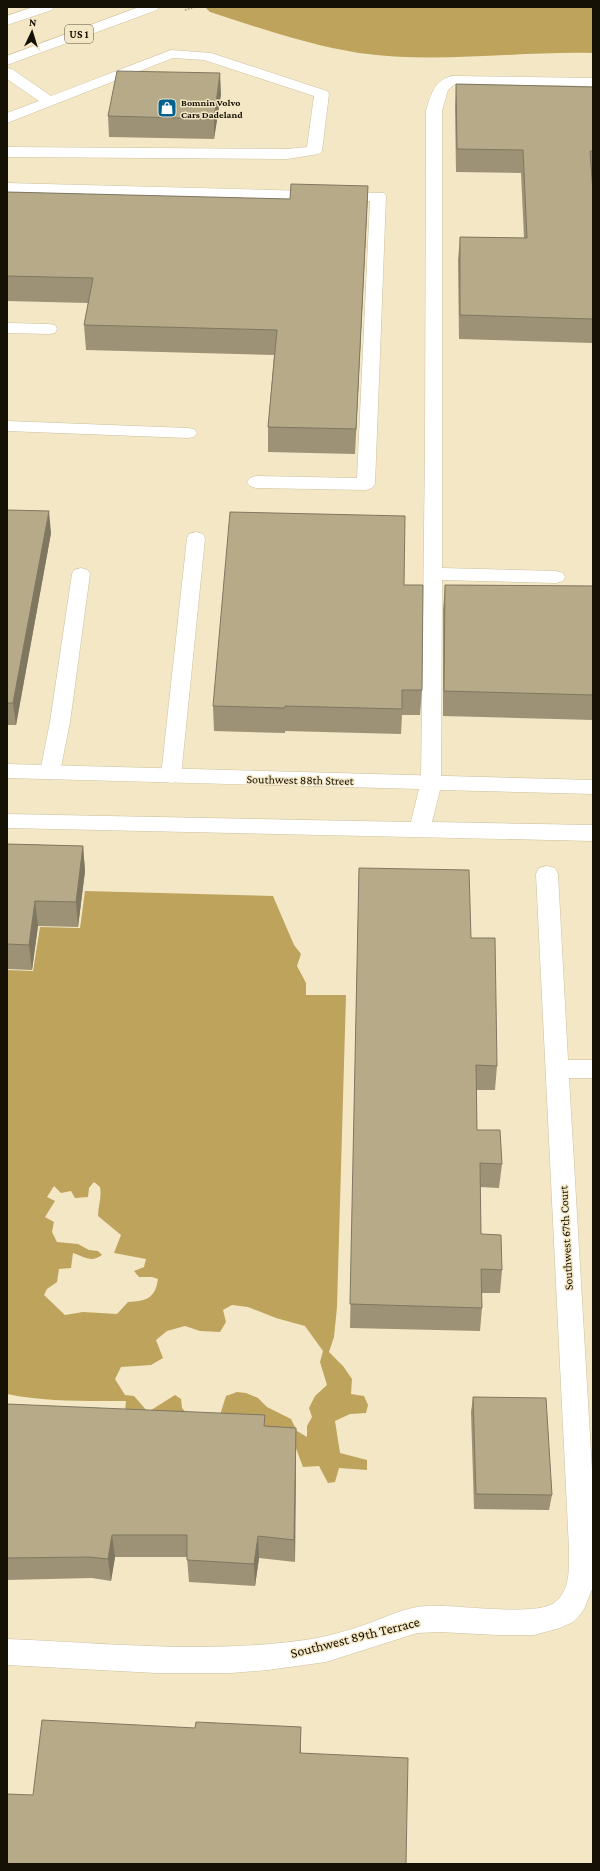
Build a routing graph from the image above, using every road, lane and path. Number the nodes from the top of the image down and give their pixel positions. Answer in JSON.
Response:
{"nodes":[{"id":1,"x":47,"y":7,"type":"edge"},
{"id":2,"x":152,"y":7,"type":"edge"},
{"id":3,"x":195,"y":7,"type":"edge"},
{"id":4,"x":185,"y":10,"type":"dead end"},
{"id":5,"x":7,"y":22,"type":"edge"},
{"id":6,"x":7,"y":61,"type":"edge"},
{"id":7,"x":7,"y":72,"type":"edge"},
{"id":8,"x":593,"y":82,"type":"edge"},
{"id":9,"x":50,"y":102,"type":"junction"},
{"id":10,"x":7,"y":118,"type":"edge"},
{"id":11,"x":7,"y":152,"type":"edge"},
{"id":12,"x":10,"y":189,"type":"edge"},
{"id":13,"x":7,"y":328,"type":"edge"},
{"id":14,"x":49,"y":329,"type":"dead end"},
{"id":15,"x":7,"y":426,"type":"edge"},
{"id":16,"x":188,"y":433,"type":"dead end"},
{"id":17,"x":256,"y":482,"type":"dead end"},
{"id":18,"x":196,"y":538,"type":"dead end"},
{"id":19,"x":81,"y":574,"type":"dead end"},
{"id":20,"x":432,"y":574,"type":"junction"},
{"id":21,"x":556,"y":577,"type":"dead end"},
{"id":22,"x":7,"y":771,"type":"edge"},
{"id":23,"x":50,"y":772,"type":"junction"},
{"id":24,"x":171,"y":776,"type":"junction"},
{"id":25,"x":431,"y":783,"type":"junction"},
{"id":26,"x":593,"y":787,"type":"edge"},
{"id":27,"x":7,"y":821,"type":"edge"},
{"id":28,"x":420,"y":830,"type":"junction"},
{"id":29,"x":593,"y":833,"type":"edge"},
{"id":30,"x":547,"y":874,"type":"dead end"},
{"id":31,"x":557,"y":1068,"type":"junction"},
{"id":32,"x":593,"y":1069,"type":"edge"},
{"id":33,"x":575,"y":1600,"type":"joint"},
{"id":34,"x":7,"y":1652,"type":"edge"}],
"edges":[{"from":1,"to":5,"type":"main road"},
{"from":2,"to":6,"type":"main road","number":"US 1"},
{"from":3,"to":4,"type":"path"},
{"from":7,"to":9,"type":"main road"},
{"from":8,"to":20,"type":"main road"},
{"from":9,"to":10,"type":"main road"},
{"from":9,"to":11,"type":"main road"},
{"from":12,"to":17,"type":"main road"},
{"from":13,"to":14,"type":"main road"},
{"from":15,"to":16,"type":"main road"},
{"from":18,"to":24,"type":"main road"},
{"from":19,"to":23,"type":"main road"},
{"from":20,"to":21,"type":"main road"},
{"from":20,"to":25,"type":"main road"},
{"from":22,"to":23,"type":"main road","name":"Southwest 88th Street"},
{"from":23,"to":24,"type":"main road","name":"Southwest 88th Street"},
{"from":24,"to":25,"type":"main road","name":"Southwest 88th Street"},
{"from":25,"to":26,"type":"main road","name":"Southwest 88th Street"},
{"from":25,"to":28,"type":"main road"},
{"from":27,"to":28,"type":"main road"},
{"from":28,"to":29,"type":"main road"},
{"from":30,"to":31,"type":"main road","name":"Southwest 67th Court"},
{"from":31,"to":32,"type":"main road"},
{"from":31,"to":33,"type":"main road","name":"Southwest 67th Court"},
{"from":33,"to":34,"type":"main road","name":"Southwest 89th Terrace"}]}
